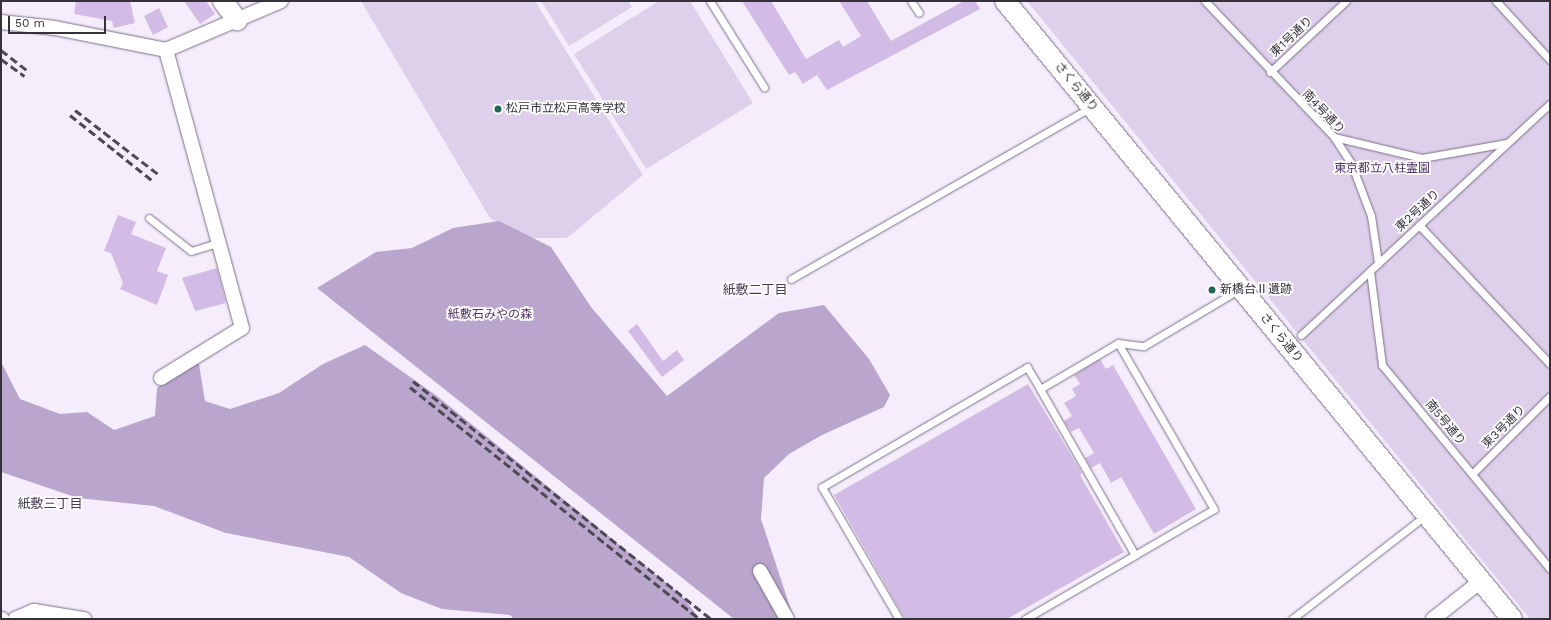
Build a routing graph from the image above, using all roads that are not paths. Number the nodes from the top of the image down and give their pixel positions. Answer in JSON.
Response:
{"nodes":[{"id":1,"x":223,"y":1,"type":"edge"},
{"id":2,"x":281,"y":1,"type":"edge"},
{"id":3,"x":710,"y":1,"type":"edge"},
{"id":4,"x":911,"y":1,"type":"edge"},
{"id":5,"x":1005,"y":1,"type":"edge"},
{"id":6,"x":1205,"y":1,"type":"edge"},
{"id":7,"x":1346,"y":1,"type":"edge"},
{"id":8,"x":1496,"y":1,"type":"edge"},
{"id":9,"x":919,"y":13,"type":"dead end"},
{"id":10,"x":237,"y":20,"type":"junction"},
{"id":11,"x":1,"y":22,"type":"edge"},
{"id":12,"x":166,"y":50,"type":"junction"},
{"id":13,"x":1550,"y":60,"type":"edge"},
{"id":14,"x":1270,"y":72,"type":"junction"},
{"id":15,"x":764,"y":87,"type":"dead end"},
{"id":16,"x":1550,"y":104,"type":"edge"},
{"id":17,"x":1092,"y":106,"type":"junction"},
{"id":18,"x":1334,"y":137,"type":"junction"},
{"id":19,"x":1508,"y":142,"type":"junction"},
{"id":20,"x":149,"y":218,"type":"dead end"},
{"id":21,"x":1419,"y":225,"type":"junction"},
{"id":22,"x":217,"y":243,"type":"junction"},
{"id":23,"x":1378,"y":263,"type":"junction"},
{"id":24,"x":1370,"y":271,"type":"junction"},
{"id":25,"x":791,"y":279,"type":"dead end"},
{"id":26,"x":1241,"y":289,"type":"junction"},
{"id":27,"x":1301,"y":335,"type":"dead end"},
{"id":28,"x":1118,"y":343,"type":"junction"},
{"id":29,"x":1550,"y":364,"type":"edge"},
{"id":30,"x":161,"y":378,"type":"dead end"},
{"id":31,"x":1040,"y":388,"type":"junction"},
{"id":32,"x":1550,"y":396,"type":"edge"},
{"id":33,"x":1473,"y":473,"type":"junction"},
{"id":34,"x":1426,"y":514,"type":"junction"},
{"id":35,"x":1136,"y":555,"type":"junction"},
{"id":36,"x":1550,"y":569,"type":"edge"},
{"id":37,"x":760,"y":571,"type":"dead end"},
{"id":38,"x":1481,"y":581,"type":"junction"},
{"id":39,"x":15,"y":619,"type":"edge"},
{"id":40,"x":84,"y":619,"type":"edge"},
{"id":41,"x":787,"y":619,"type":"edge"},
{"id":42,"x":899,"y":619,"type":"edge"},
{"id":43,"x":1025,"y":619,"type":"edge"},
{"id":44,"x":1292,"y":619,"type":"edge"},
{"id":45,"x":1433,"y":619,"type":"edge"},
{"id":46,"x":1512,"y":619,"type":"edge"}],
"edges":[{"from":1,"to":10,"type":"street"},
{"from":2,"to":10,"type":"street"},
{"from":3,"to":15,"type":"lane"},
{"from":4,"to":9,"type":"lane"},
{"from":5,"to":17,"type":"street","name":"さくら通り"},
{"from":6,"to":14,"type":"lane","name":"南4号通り"},
{"from":7,"to":14,"type":"lane","name":"東1号通り"},
{"from":8,"to":13,"type":"lane"},
{"from":10,"to":12,"type":"street"},
{"from":11,"to":12,"type":"street"},
{"from":12,"to":22,"type":"street"},
{"from":14,"to":18,"type":"lane","name":"南4号通り"},
{"from":16,"to":19,"type":"lane","name":"東2号通り"},
{"from":17,"to":25,"type":"lane"},
{"from":17,"to":26,"type":"street","name":"さくら通り"},
{"from":18,"to":19,"type":"lane"},
{"from":18,"to":23,"type":"lane","name":"南4号通り"},
{"from":19,"to":21,"type":"lane","name":"東2号通り"},
{"from":20,"to":22,"type":"lane"},
{"from":21,"to":23,"type":"lane","name":"東2号通り"},
{"from":21,"to":29,"type":"lane"},
{"from":22,"to":30,"type":"street"},
{"from":23,"to":24,"type":"lane","name":"東2号通り"},
{"from":24,"to":27,"type":"lane","name":"東2号通り"},
{"from":24,"to":33,"type":"lane","name":"南5号通り"},
{"from":26,"to":28,"type":"lane"},
{"from":26,"to":34,"type":"street","name":"さくら通り"},
{"from":28,"to":31,"type":"lane"},
{"from":28,"to":35,"type":"lane"},
{"from":31,"to":35,"type":"lane"},
{"from":31,"to":42,"type":"lane"},
{"from":32,"to":33,"type":"lane","name":"東3号通り"},
{"from":33,"to":36,"type":"lane","name":"南5号通り"},
{"from":34,"to":38,"type":"street","name":"さくら通り"},
{"from":34,"to":44,"type":"lane"},
{"from":35,"to":43,"type":"lane"},
{"from":37,"to":41,"type":"street"},
{"from":38,"to":45,"type":"street"},
{"from":38,"to":46,"type":"street","name":"さくら通り"},
{"from":39,"to":40,"type":"street"}]}
